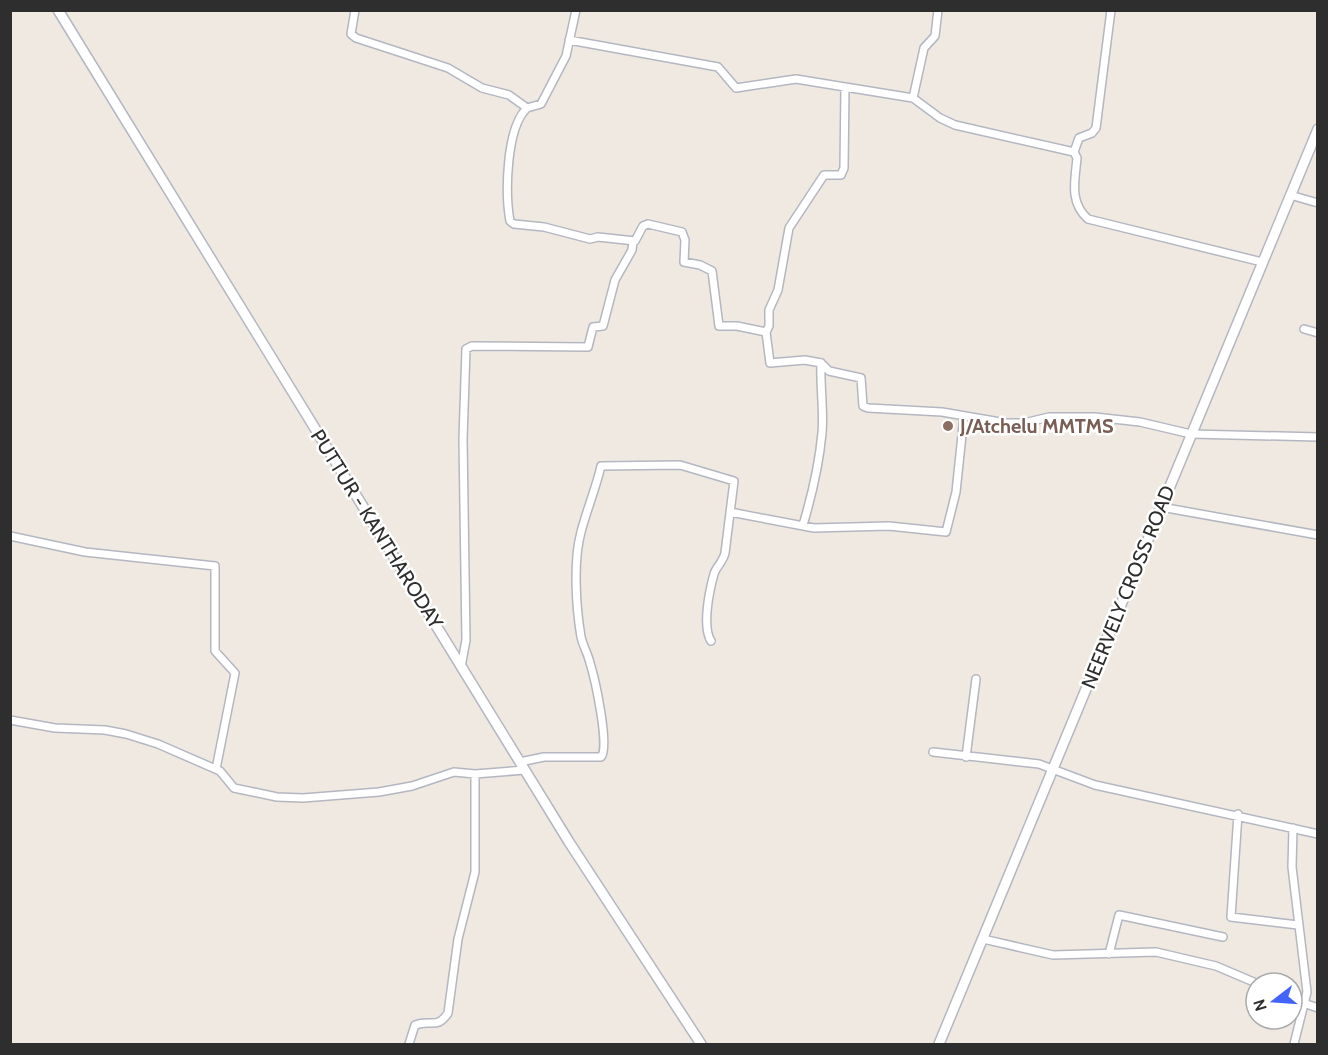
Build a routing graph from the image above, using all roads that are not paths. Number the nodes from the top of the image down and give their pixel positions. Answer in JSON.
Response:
{"nodes":[{"id":1,"x":58,"y":10,"type":"edge"},
{"id":2,"x":354,"y":10,"type":"edge"},
{"id":3,"x":576,"y":10,"type":"edge"},
{"id":4,"x":938,"y":10,"type":"edge"},
{"id":5,"x":1112,"y":10,"type":"edge"},
{"id":6,"x":569,"y":40,"type":"junction"},
{"id":7,"x":845,"y":87,"type":"junction"},
{"id":8,"x":913,"y":98,"type":"junction"},
{"id":9,"x":527,"y":108,"type":"junction"},
{"id":10,"x":1317,"y":129,"type":"edge"},
{"id":11,"x":1074,"y":152,"type":"junction"},
{"id":12,"x":1290,"y":195,"type":"junction"},
{"id":13,"x":1317,"y":203,"type":"edge"},
{"id":14,"x":633,"y":241,"type":"junction"},
{"id":15,"x":1262,"y":262,"type":"junction"},
{"id":16,"x":1304,"y":329,"type":"dead end"},
{"id":17,"x":766,"y":332,"type":"junction"},
{"id":18,"x":1317,"y":333,"type":"edge"},
{"id":19,"x":821,"y":363,"type":"junction"},
{"id":20,"x":964,"y":416,"type":"junction"},
{"id":21,"x":1191,"y":434,"type":"junction"},
{"id":22,"x":1317,"y":437,"type":"edge"},
{"id":23,"x":1161,"y":507,"type":"junction"},
{"id":24,"x":730,"y":512,"type":"junction"},
{"id":25,"x":803,"y":525,"type":"junction"},
{"id":26,"x":1317,"y":535,"type":"edge"},
{"id":27,"x":10,"y":536,"type":"edge"},
{"id":28,"x":711,"y":641,"type":"dead end"},
{"id":29,"x":461,"y":667,"type":"junction"},
{"id":30,"x":976,"y":679,"type":"dead end"},
{"id":31,"x":10,"y":720,"type":"edge"},
{"id":32,"x":933,"y":752,"type":"dead end"},
{"id":33,"x":966,"y":757,"type":"junction"},
{"id":34,"x":523,"y":766,"type":"junction"},
{"id":35,"x":216,"y":769,"type":"junction"},
{"id":36,"x":1054,"y":769,"type":"junction"},
{"id":37,"x":475,"y":774,"type":"junction"},
{"id":38,"x":1238,"y":814,"type":"junction"},
{"id":39,"x":1293,"y":828,"type":"junction"},
{"id":40,"x":1317,"y":834,"type":"edge"},
{"id":41,"x":1298,"y":925,"type":"junction"},
{"id":42,"x":1223,"y":938,"type":"dead end"},
{"id":43,"x":983,"y":939,"type":"junction"},
{"id":44,"x":1109,"y":954,"type":"junction"},
{"id":45,"x":1244,"y":978,"type":"edge"},
{"id":46,"x":1305,"y":1004,"type":"junction"},
{"id":47,"x":1317,"y":1008,"type":"edge"},
{"id":48,"x":409,"y":1044,"type":"edge"},
{"id":49,"x":701,"y":1044,"type":"edge"},
{"id":50,"x":939,"y":1044,"type":"edge"},
{"id":51,"x":1294,"y":1044,"type":"edge"}],
"edges":[{"from":1,"to":29,"type":"main road","name":"PUTTUR - KANTHARODAY"},
{"from":2,"to":9,"type":"street"},
{"from":3,"to":6,"type":"street"},
{"from":4,"to":8,"type":"street"},
{"from":5,"to":11,"type":"street"},
{"from":6,"to":7,"type":"street"},
{"from":6,"to":9,"type":"street"},
{"from":7,"to":8,"type":"street"},
{"from":7,"to":17,"type":"street"},
{"from":8,"to":11,"type":"street"},
{"from":9,"to":14,"type":"street"},
{"from":10,"to":12,"type":"main road","name":"NEERVELY CROSS ROAD"},
{"from":11,"to":15,"type":"street"},
{"from":12,"to":13,"type":"street"},
{"from":12,"to":15,"type":"main road","name":"NEERVELY CROSS ROAD"},
{"from":14,"to":17,"type":"street"},
{"from":14,"to":29,"type":"street"},
{"from":15,"to":21,"type":"main road","name":"NEERVELY CROSS ROAD"},
{"from":16,"to":18,"type":"street"},
{"from":17,"to":19,"type":"street"},
{"from":19,"to":20,"type":"street"},
{"from":19,"to":25,"type":"street"},
{"from":20,"to":21,"type":"street"},
{"from":20,"to":25,"type":"street"},
{"from":21,"to":22,"type":"street"},
{"from":21,"to":23,"type":"main road","name":"NEERVELY CROSS ROAD"},
{"from":23,"to":26,"type":"street"},
{"from":23,"to":36,"type":"main road","name":"NEERVELY CROSS ROAD"},
{"from":24,"to":25,"type":"street"},
{"from":24,"to":28,"type":"street"},
{"from":24,"to":34,"type":"street"},
{"from":27,"to":35,"type":"street"},
{"from":29,"to":34,"type":"main road","name":"PUTTUR - KANTHARODAY"},
{"from":30,"to":33,"type":"street"},
{"from":31,"to":35,"type":"street"},
{"from":32,"to":33,"type":"street"},
{"from":33,"to":36,"type":"street"},
{"from":34,"to":37,"type":"street"},
{"from":34,"to":49,"type":"main road","name":"PUTTUR - KANTHARODAY"},
{"from":35,"to":37,"type":"street"},
{"from":36,"to":38,"type":"street"},
{"from":36,"to":43,"type":"main road","name":"NEERVELY CROSS ROAD"},
{"from":37,"to":48,"type":"street"},
{"from":38,"to":39,"type":"street"},
{"from":38,"to":41,"type":"street"},
{"from":39,"to":40,"type":"street"},
{"from":39,"to":41,"type":"street"},
{"from":41,"to":46,"type":"street"},
{"from":42,"to":44,"type":"street"},
{"from":43,"to":44,"type":"street"},
{"from":43,"to":50,"type":"main road","name":"NEERVELY CROSS ROAD"},
{"from":44,"to":45,"type":"street"},
{"from":46,"to":47,"type":"street"},
{"from":46,"to":51,"type":"street"}]}
